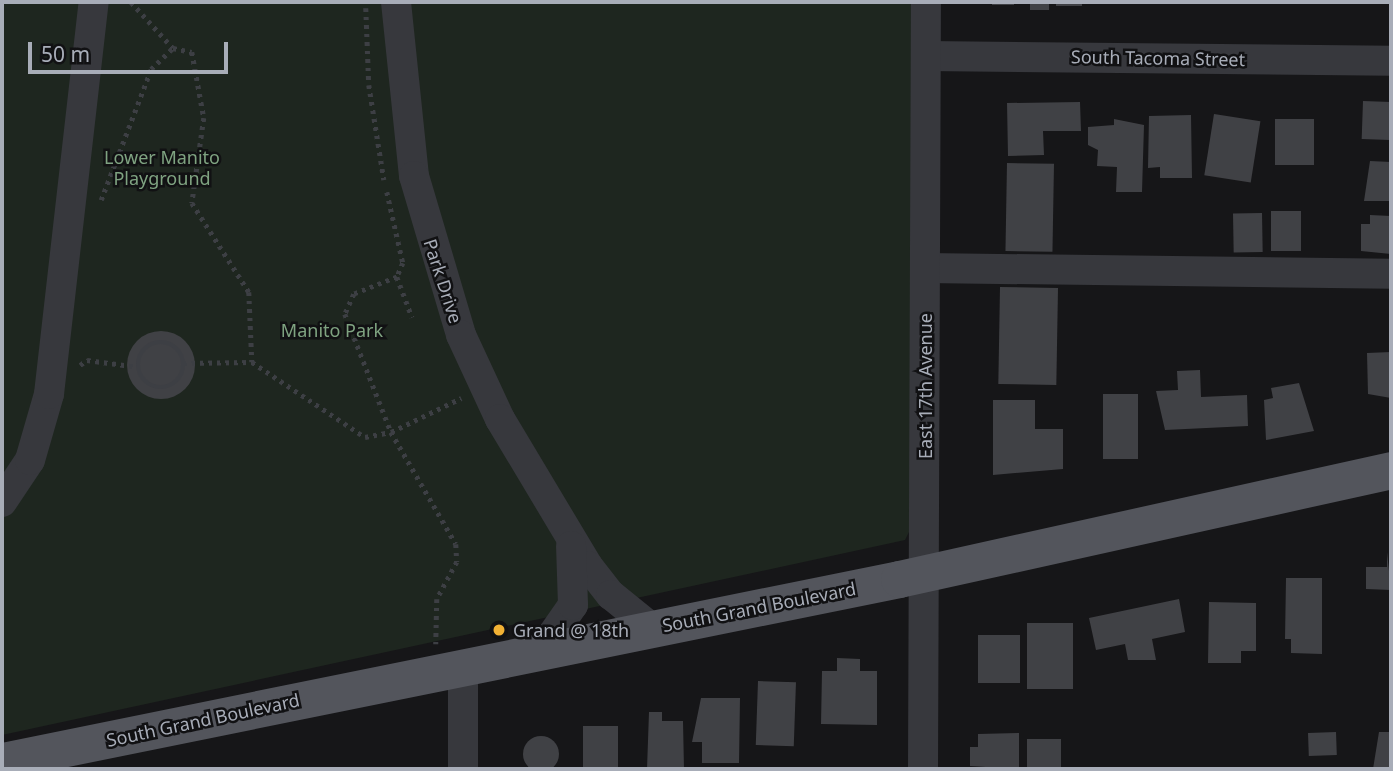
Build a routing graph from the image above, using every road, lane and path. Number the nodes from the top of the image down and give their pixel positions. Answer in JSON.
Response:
{"nodes":[{"id":1,"x":94,"y":2,"type":"edge"},
{"id":2,"x":131,"y":2,"type":"edge"},
{"id":3,"x":366,"y":2,"type":"edge"},
{"id":4,"x":396,"y":2,"type":"edge"},
{"id":5,"x":926,"y":2,"type":"edge"},
{"id":6,"x":173,"y":48,"type":"junction"},
{"id":7,"x":926,"y":56,"type":"junction"},
{"id":8,"x":1391,"y":61,"type":"edge"},
{"id":9,"x":70,"y":230,"type":"junction"},
{"id":10,"x":925,"y":268,"type":"junction"},
{"id":11,"x":1391,"y":274,"type":"edge"},
{"id":12,"x":397,"y":277,"type":"junction"},
{"id":13,"x":412,"y":317,"type":"dead end"},
{"id":14,"x":102,"y":362,"type":"dead end"},
{"id":15,"x":252,"y":362,"type":"junction"},
{"id":16,"x":183,"y":363,"type":"junction"},
{"id":17,"x":139,"y":367,"type":"junction"},
{"id":18,"x":484,"y":387,"type":"junction"},
{"id":19,"x":391,"y":432,"type":"junction"},
{"id":20,"x":1391,"y":470,"type":"edge"},
{"id":21,"x":2,"y":502,"type":"edge"},
{"id":22,"x":569,"y":535,"type":"junction"},
{"id":23,"x":925,"y":573,"type":"junction"},
{"id":24,"x":653,"y":629,"type":"junction"},
{"id":25,"x":541,"y":651,"type":"junction"},
{"id":26,"x":450,"y":670,"type":"junction"},
{"id":27,"x":2,"y":761,"type":"edge"},
{"id":28,"x":463,"y":769,"type":"edge"},
{"id":29,"x":923,"y":769,"type":"edge"}],
"edges":[{"from":1,"to":9,"type":"street"},
{"from":2,"to":6,"type":"path"},
{"from":3,"to":12,"type":"path"},
{"from":4,"to":18,"type":"street","name":"Park Drive"},
{"from":5,"to":7,"type":"street","name":"East 17th Avenue"},
{"from":6,"to":9,"type":"path"},
{"from":6,"to":15,"type":"path"},
{"from":7,"to":8,"type":"street","name":"South Tacoma Street"},
{"from":7,"to":10,"type":"street","name":"East 17th Avenue"},
{"from":9,"to":21,"type":"street"},
{"from":10,"to":11,"type":"street"},
{"from":10,"to":23,"type":"street","name":"East 17th Avenue"},
{"from":12,"to":13,"type":"path"},
{"from":12,"to":19,"type":"path"},
{"from":14,"to":17,"type":"path"},
{"from":15,"to":16,"type":"path"},
{"from":15,"to":19,"type":"path"},
{"from":16,"to":17,"type":"path"},
{"from":16,"to":17,"type":"path"},
{"from":18,"to":19,"type":"path"},
{"from":18,"to":22,"type":"street","name":"Park Drive"},
{"from":19,"to":26,"type":"path"},
{"from":20,"to":23,"type":"main road","name":"South Grand Boulevard"},
{"from":22,"to":24,"type":"street","name":"Park Drive"},
{"from":22,"to":25,"type":"street","name":"Park Drive"},
{"from":23,"to":24,"type":"main road","name":"South Grand Boulevard"},
{"from":23,"to":29,"type":"street","name":"East 17th Avenue"},
{"from":24,"to":25,"type":"main road","name":"South Grand Boulevard"},
{"from":25,"to":26,"type":"main road","name":"South Grand Boulevard"},
{"from":26,"to":27,"type":"main road","name":"South Grand Boulevard"},
{"from":26,"to":28,"type":"street"}]}
